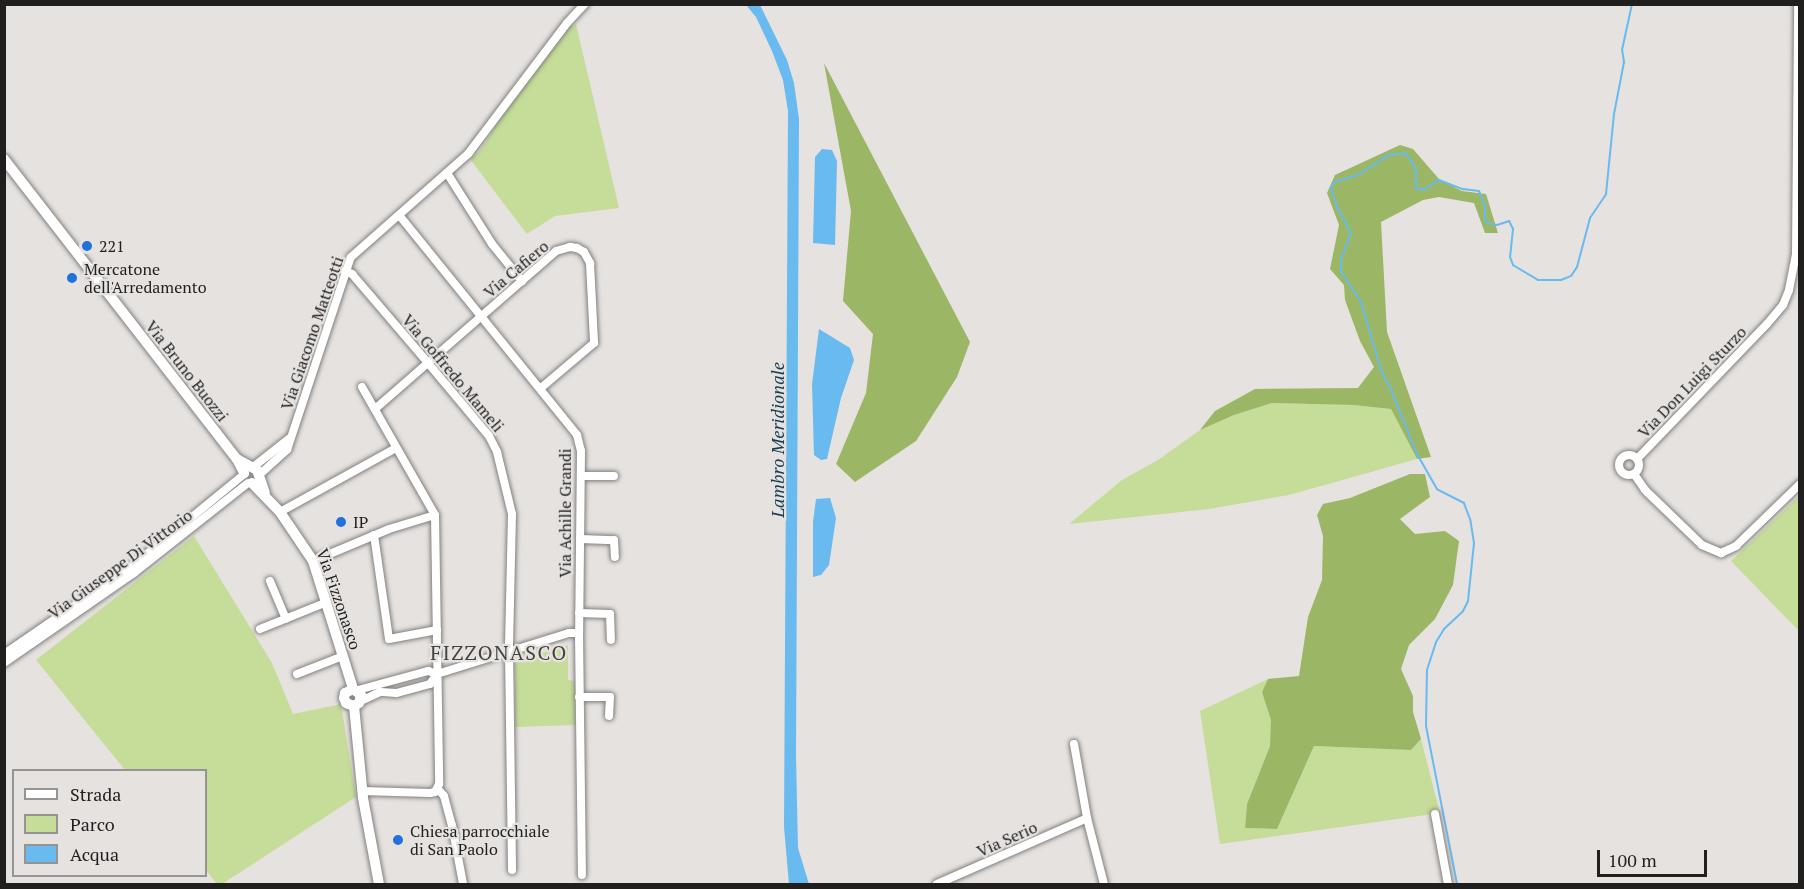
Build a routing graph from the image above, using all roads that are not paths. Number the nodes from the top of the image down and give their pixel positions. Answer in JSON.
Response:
{"nodes":[{"id":1,"x":585,"y":4,"type":"edge"},
{"id":2,"x":1798,"y":4,"type":"edge"},
{"id":3,"x":4,"y":159,"type":"edge"},
{"id":4,"x":447,"y":172,"type":"junction"},
{"id":5,"x":399,"y":215,"type":"junction"},
{"id":6,"x":1798,"y":228,"type":"edge"},
{"id":7,"x":345,"y":271,"type":"junction"},
{"id":8,"x":522,"y":281,"type":"junction"},
{"id":9,"x":482,"y":315,"type":"junction"},
{"id":10,"x":428,"y":363,"type":"junction"},
{"id":11,"x":362,"y":387,"type":"dead end"},
{"id":12,"x":541,"y":388,"type":"junction"},
{"id":13,"x":375,"y":409,"type":"junction"},
{"id":14,"x":396,"y":448,"type":"junction"},
{"id":15,"x":1637,"y":459,"type":"junction"},
{"id":16,"x":1634,"y":474,"type":"junction"},
{"id":17,"x":251,"y":475,"type":"junction"},
{"id":18,"x":581,"y":476,"type":"junction"},
{"id":19,"x":614,"y":476,"type":"dead end"},
{"id":20,"x":1800,"y":484,"type":"edge"},
{"id":21,"x":280,"y":512,"type":"junction"},
{"id":22,"x":435,"y":515,"type":"junction"},
{"id":23,"x":374,"y":535,"type":"junction"},
{"id":24,"x":580,"y":539,"type":"junction"},
{"id":25,"x":615,"y":557,"type":"dead end"},
{"id":26,"x":313,"y":561,"type":"junction"},
{"id":27,"x":270,"y":581,"type":"dead end"},
{"id":28,"x":327,"y":602,"type":"junction"},
{"id":29,"x":579,"y":613,"type":"junction"},
{"id":30,"x":286,"y":619,"type":"junction"},
{"id":31,"x":260,"y":629,"type":"dead end"},
{"id":32,"x":437,"y":630,"type":"junction"},
{"id":33,"x":579,"y":633,"type":"junction"},
{"id":34,"x":611,"y":640,"type":"dead end"},
{"id":35,"x":20,"y":648,"type":"junction"},
{"id":36,"x":509,"y":651,"type":"junction"},
{"id":37,"x":4,"y":654,"type":"edge"},
{"id":38,"x":343,"y":656,"type":"junction"},
{"id":39,"x":4,"y":663,"type":"edge"},
{"id":40,"x":297,"y":674,"type":"dead end"},
{"id":41,"x":438,"y":674,"type":"junction"},
{"id":42,"x":356,"y":697,"type":"junction"},
{"id":43,"x":579,"y":697,"type":"junction"},
{"id":44,"x":609,"y":716,"type":"dead end"},
{"id":45,"x":1074,"y":744,"type":"dead end"},
{"id":46,"x":438,"y":789,"type":"junction"},
{"id":47,"x":362,"y":791,"type":"junction"},
{"id":48,"x":1435,"y":814,"type":"dead end"},
{"id":49,"x":1087,"y":819,"type":"junction"},
{"id":50,"x":512,"y":870,"type":"dead end"},
{"id":51,"x":582,"y":875,"type":"dead end"},
{"id":52,"x":379,"y":885,"type":"edge"},
{"id":53,"x":463,"y":885,"type":"edge"},
{"id":54,"x":937,"y":885,"type":"edge"},
{"id":55,"x":1104,"y":885,"type":"edge"},
{"id":56,"x":1448,"y":885,"type":"edge"}],
"edges":[{"from":1,"to":4,"type":"street","name":"Via Giacomo Matteotti"},
{"from":2,"to":6,"type":"street","name":"Via Don Luigi Sturzo"},
{"from":3,"to":17,"type":"main road","name":"Via Bruno Buozzi"},
{"from":4,"to":5,"type":"street","name":"Via Giacomo Matteotti"},
{"from":4,"to":8,"type":"street"},
{"from":5,"to":7,"type":"street","name":"Via Giacomo Matteotti"},
{"from":5,"to":9,"type":"street","name":"Via Achille Grandi"},
{"from":6,"to":15,"type":"street","name":"Via Don Luigi Sturzo"},
{"from":7,"to":10,"type":"street","name":"Via Goffredo Mameli"},
{"from":7,"to":17,"type":"street","name":"Via Giacomo Matteotti"},
{"from":8,"to":9,"type":"street","name":"Via Cafiero"},
{"from":8,"to":12,"type":"street","name":"Via Cafiero"},
{"from":9,"to":10,"type":"street","name":"Via Cafiero"},
{"from":9,"to":12,"type":"street","name":"Via Achille Grandi"},
{"from":10,"to":13,"type":"street","name":"Via Cafiero"},
{"from":10,"to":36,"type":"street","name":"Via Goffredo Mameli"},
{"from":11,"to":13,"type":"street"},
{"from":12,"to":18,"type":"street","name":"Via Achille Grandi"},
{"from":13,"to":14,"type":"street"},
{"from":14,"to":21,"type":"street"},
{"from":14,"to":22,"type":"street"},
{"from":15,"to":16,"type":"street"},
{"from":15,"to":16,"type":"street"},
{"from":16,"to":20,"type":"street"},
{"from":17,"to":21,"type":"main road","name":"Via Fizzonasco"},
{"from":17,"to":35,"type":"street","name":"Via Giuseppe Di Vittorio"},
{"from":18,"to":19,"type":"street"},
{"from":18,"to":24,"type":"street","name":"Via Achille Grandi"},
{"from":21,"to":26,"type":"main road","name":"Via Fizzonasco"},
{"from":22,"to":23,"type":"street"},
{"from":22,"to":32,"type":"street"},
{"from":23,"to":26,"type":"street"},
{"from":23,"to":32,"type":"street"},
{"from":24,"to":25,"type":"street"},
{"from":24,"to":29,"type":"street","name":"Via Achille Grandi"},
{"from":26,"to":28,"type":"main road","name":"Via Fizzonasco"},
{"from":27,"to":30,"type":"street"},
{"from":28,"to":30,"type":"street"},
{"from":28,"to":38,"type":"main road","name":"Via Fizzonasco"},
{"from":29,"to":33,"type":"street","name":"Via Achille Grandi"},
{"from":29,"to":34,"type":"street"},
{"from":30,"to":31,"type":"street"},
{"from":32,"to":41,"type":"street"},
{"from":33,"to":36,"type":"street"},
{"from":33,"to":43,"type":"street","name":"Via Achille Grandi"},
{"from":35,"to":37,"type":"street","name":"Via Giuseppe Di Vittorio"},
{"from":35,"to":39,"type":"street","name":"Via Giuseppe Di Vittorio"},
{"from":36,"to":41,"type":"street"},
{"from":36,"to":50,"type":"street","name":"Via Goffredo Mameli"},
{"from":38,"to":40,"type":"street"},
{"from":38,"to":42,"type":"main road","name":"Via Fizzonasco"},
{"from":41,"to":42,"type":"street"},
{"from":41,"to":42,"type":"street"},
{"from":41,"to":46,"type":"street"},
{"from":42,"to":47,"type":"main road","name":"Via Fizzonasco"},
{"from":43,"to":44,"type":"street"},
{"from":43,"to":51,"type":"street","name":"Via Achille Grandi"},
{"from":45,"to":49,"type":"street"},
{"from":46,"to":47,"type":"street"},
{"from":46,"to":53,"type":"street"},
{"from":47,"to":52,"type":"main road","name":"Via Fizzonasco"},
{"from":48,"to":56,"type":"street"},
{"from":49,"to":54,"type":"street","name":"Via Serio"},
{"from":49,"to":55,"type":"street"}]}
